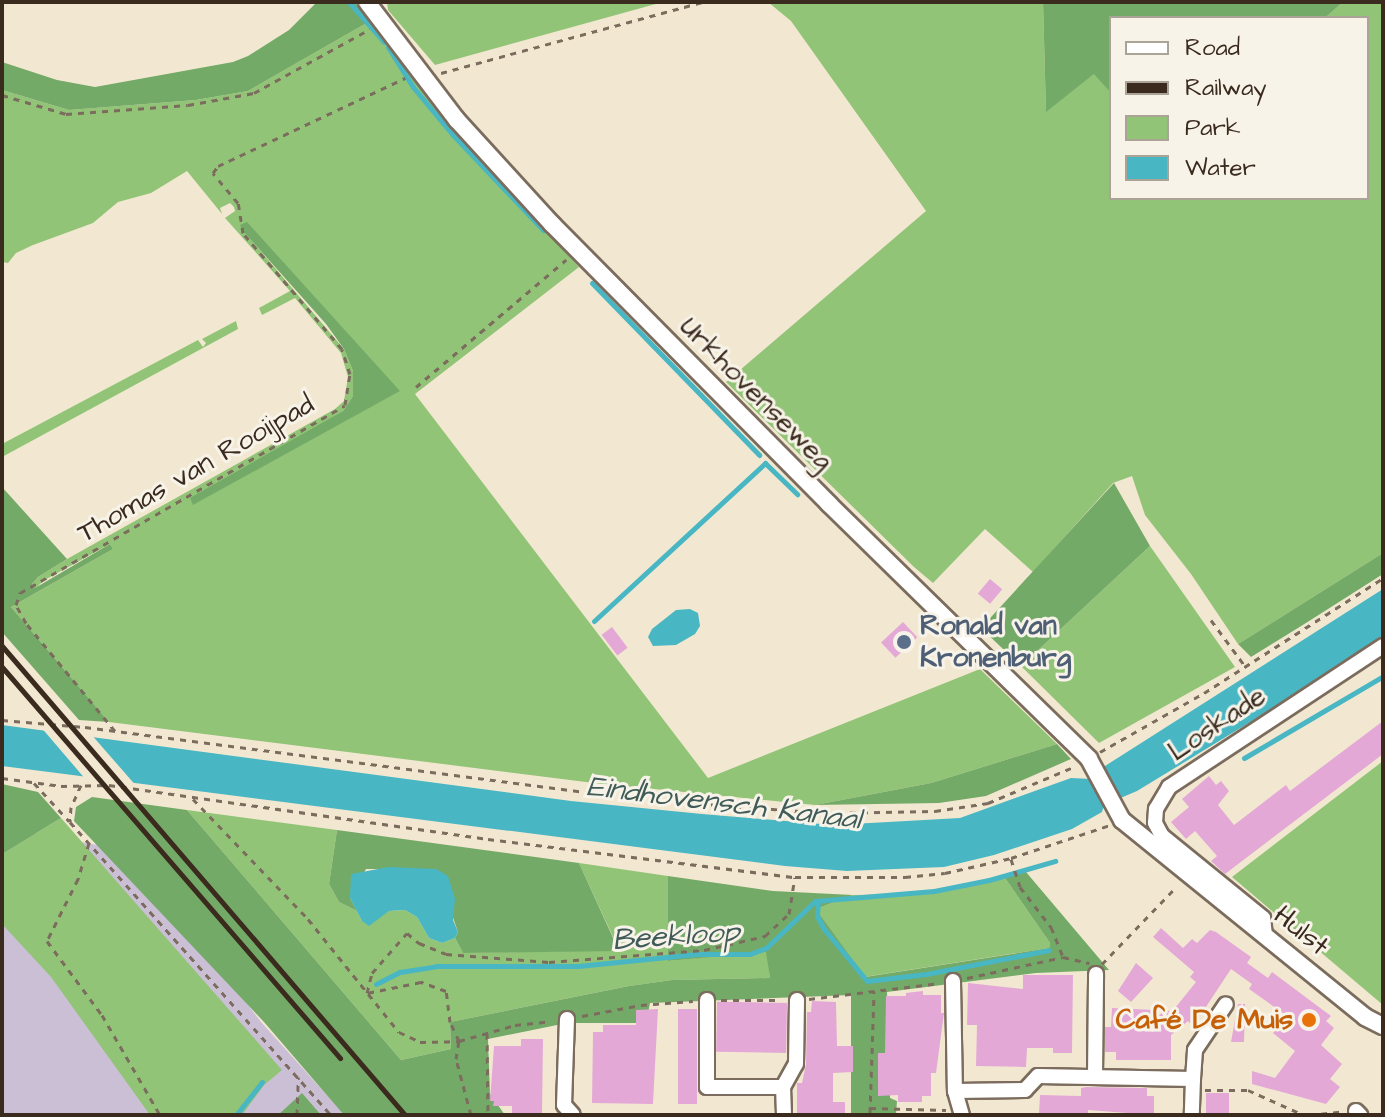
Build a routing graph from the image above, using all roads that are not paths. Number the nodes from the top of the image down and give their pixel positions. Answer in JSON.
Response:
{"nodes":[{"id":1,"x":367,"y":2,"type":"edge"},
{"id":2,"x":1383,"y":646,"type":"edge"},
{"id":3,"x":1119,"y":816,"type":"joint"},
{"id":4,"x":1265,"y":936,"type":"junction"},
{"id":5,"x":1098,"y":970,"type":"road end"},
{"id":6,"x":953,"y":981,"type":"road end"},
{"id":7,"x":707,"y":1000,"type":"road end"},
{"id":8,"x":797,"y":1000,"type":"road end"},
{"id":9,"x":1226,"y":1004,"type":"dead end"},
{"id":10,"x":567,"y":1019,"type":"road end"},
{"id":11,"x":1383,"y":1026,"type":"edge"},
{"id":12,"x":1095,"y":1076,"type":"junction"},
{"id":13,"x":1193,"y":1084,"type":"junction"},
{"id":14,"x":783,"y":1087,"type":"junction"},
{"id":15,"x":955,"y":1091,"type":"junction"},
{"id":16,"x":962,"y":1112,"type":"edge"},
{"id":17,"x":573,"y":1115,"type":"edge"},
{"id":18,"x":784,"y":1115,"type":"edge"},
{"id":19,"x":1192,"y":1115,"type":"edge"}],
"edges":[{"from":1,"to":3,"type":"street","name":"Urkhovenseweg"},
{"from":2,"to":4,"type":"street","name":"Loskade"},
{"from":3,"to":4,"type":"street","name":"Hulst"},
{"from":4,"to":11,"type":"street","name":"Hulst"},
{"from":5,"to":12,"type":"street"},
{"from":6,"to":15,"type":"street"},
{"from":7,"to":14,"type":"street"},
{"from":8,"to":14,"type":"street"},
{"from":9,"to":13,"type":"street"},
{"from":10,"to":17,"type":"street"},
{"from":12,"to":13,"type":"street"},
{"from":12,"to":15,"type":"street"},
{"from":13,"to":19,"type":"street"},
{"from":14,"to":18,"type":"street"},
{"from":15,"to":16,"type":"street"}]}
